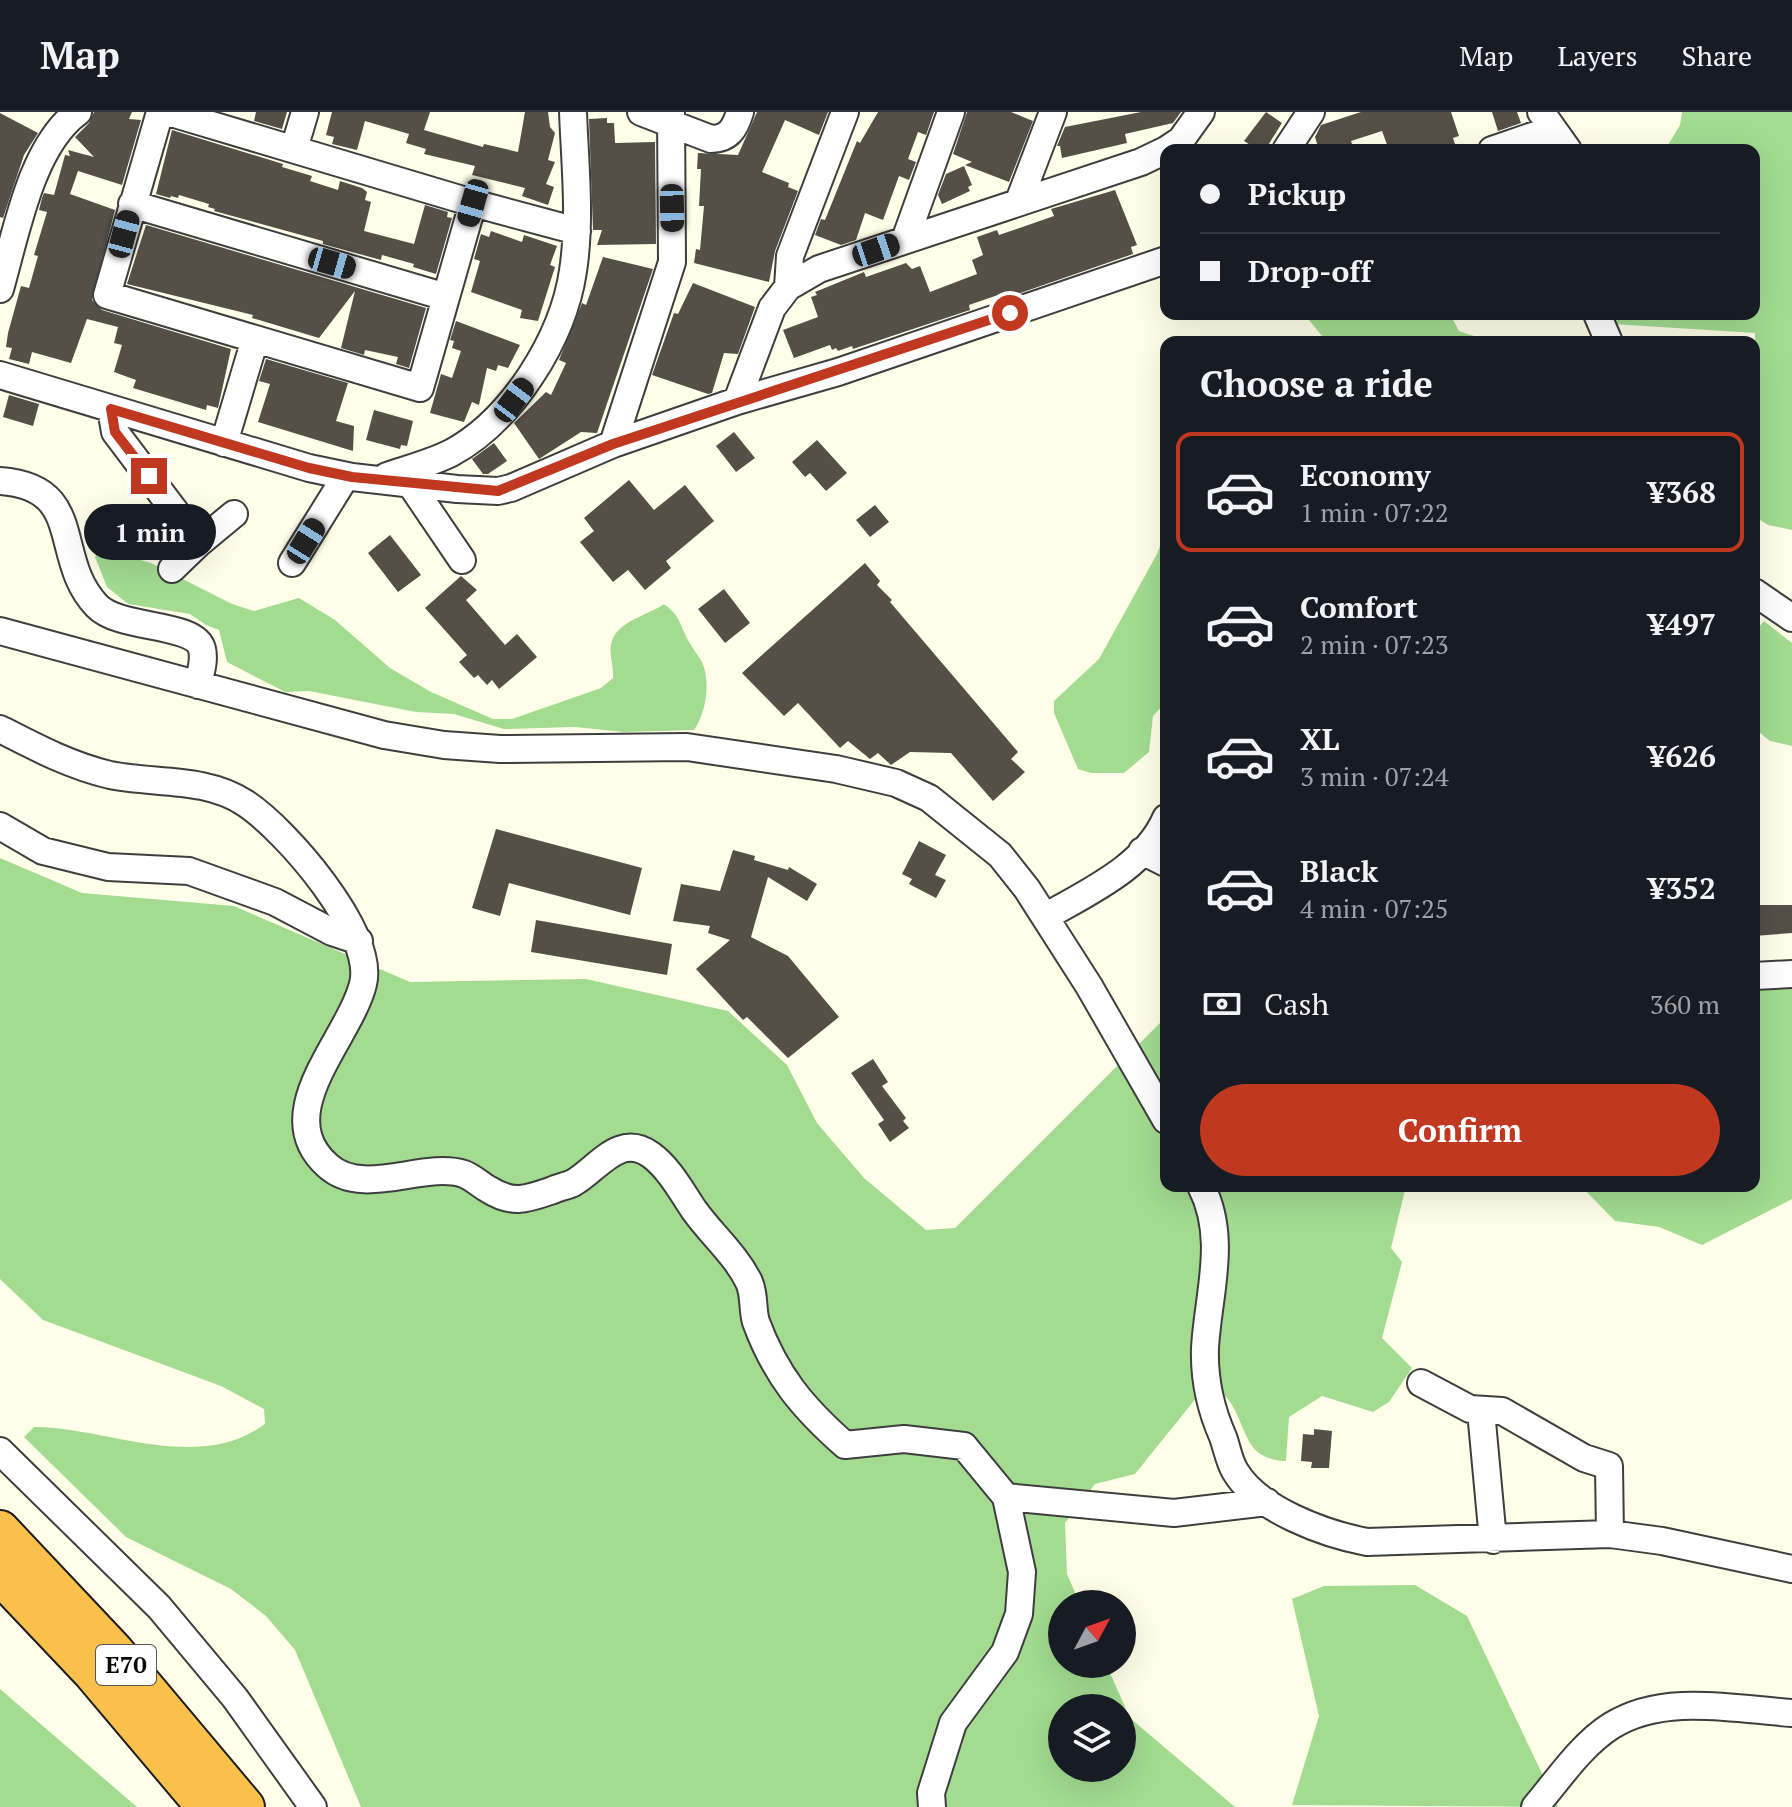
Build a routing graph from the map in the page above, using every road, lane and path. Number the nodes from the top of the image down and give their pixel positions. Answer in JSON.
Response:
{"nodes":[{"id":1,"x":78,"y":112,"type":"edge"},
{"id":2,"x":160,"y":112,"type":"edge"},
{"id":3,"x":168,"y":112,"type":"edge"},
{"id":4,"x":305,"y":112,"type":"edge"},
{"id":5,"x":573,"y":112,"type":"edge"},
{"id":6,"x":641,"y":112,"type":"edge"},
{"id":7,"x":740,"y":112,"type":"edge"},
{"id":8,"x":845,"y":112,"type":"edge"},
{"id":9,"x":951,"y":112,"type":"edge"},
{"id":10,"x":1053,"y":112,"type":"edge"},
{"id":11,"x":1201,"y":112,"type":"edge"},
{"id":12,"x":1311,"y":112,"type":"edge"},
{"id":13,"x":671,"y":117,"type":"edge"},
{"id":14,"x":1554,"y":130,"type":"edge"},
{"id":15,"x":1175,"y":144,"type":"edge"},
{"id":16,"x":1290,"y":144,"type":"edge"},
{"id":17,"x":1511,"y":144,"type":"edge"},
{"id":18,"x":294,"y":149,"type":"junction"},
{"id":19,"x":1160,"y":153,"type":"edge"},
{"id":20,"x":1019,"y":201,"type":"junction"},
{"id":21,"x":473,"y":203,"type":"junction"},
{"id":22,"x":132,"y":204,"type":"junction"},
{"id":23,"x":577,"y":231,"type":"junction"},
{"id":24,"x":905,"y":240,"type":"junction"},
{"id":25,"x":4,"y":258,"type":"edge"},
{"id":26,"x":1160,"y":262,"type":"edge"},
{"id":27,"x":788,"y":287,"type":"junction"},
{"id":28,"x":0,"y":289,"type":"edge"},
{"id":29,"x":446,"y":297,"type":"junction"},
{"id":30,"x":255,"y":339,"type":"junction"},
{"id":31,"x":0,"y":375,"type":"edge"},
{"id":32,"x":737,"y":401,"type":"junction"},
{"id":33,"x":111,"y":409,"type":"junction"},
{"id":34,"x":224,"y":443,"type":"junction"},
{"id":35,"x":613,"y":444,"type":"junction"},
{"id":36,"x":346,"y":476,"type":"junction"},
{"id":37,"x":381,"y":478,"type":"junction"},
{"id":38,"x":0,"y":481,"type":"edge"},
{"id":39,"x":409,"y":482,"type":"junction"},
{"id":40,"x":234,"y":514,"type":"dead end"},
{"id":41,"x":199,"y":543,"type":"junction"},
{"id":42,"x":462,"y":560,"type":"dead end"},
{"id":43,"x":292,"y":563,"type":"dead end"},
{"id":44,"x":172,"y":569,"type":"dead end"},
{"id":45,"x":1760,"y":596,"type":"edge"},
{"id":46,"x":1792,"y":618,"type":"edge"},
{"id":47,"x":0,"y":631,"type":"edge"},
{"id":48,"x":198,"y":685,"type":"junction"},
{"id":49,"x":0,"y":729,"type":"edge"},
{"id":50,"x":0,"y":826,"type":"edge"},
{"id":51,"x":1160,"y":826,"type":"edge"},
{"id":52,"x":1142,"y":851,"type":"junction"},
{"id":53,"x":1160,"y":860,"type":"edge"},
{"id":54,"x":1045,"y":917,"type":"junction"},
{"id":55,"x":359,"y":941,"type":"junction"},
{"id":56,"x":1792,"y":974,"type":"edge"},
{"id":57,"x":1760,"y":976,"type":"edge"},
{"id":58,"x":1160,"y":1110,"type":"edge"},
{"id":59,"x":1203,"y":1192,"type":"edge"},
{"id":60,"x":1421,"y":1383,"type":"dead end"},
{"id":61,"x":1481,"y":1411,"type":"junction"},
{"id":62,"x":0,"y":1451,"type":"edge"},
{"id":63,"x":1006,"y":1497,"type":"junction"},
{"id":64,"x":1267,"y":1502,"type":"junction"},
{"id":65,"x":0,"y":1530,"type":"edge"},
{"id":66,"x":1610,"y":1534,"type":"junction"},
{"id":67,"x":1493,"y":1540,"type":"junction"},
{"id":68,"x":1792,"y":1569,"type":"edge"},
{"id":69,"x":0,"y":1575,"type":"edge"},
{"id":70,"x":1792,"y":1713,"type":"edge"},
{"id":71,"x":206,"y":1807,"type":"edge"},
{"id":72,"x":245,"y":1807,"type":"edge"},
{"id":73,"x":313,"y":1807,"type":"edge"},
{"id":74,"x":932,"y":1807,"type":"edge"},
{"id":75,"x":1535,"y":1807,"type":"edge"}],
"edges":[{"from":1,"to":25,"type":"street"},
{"from":2,"to":22,"type":"street"},
{"from":3,"to":18,"type":"street"},
{"from":4,"to":18,"type":"street"},
{"from":5,"to":23,"type":"street"},
{"from":6,"to":13,"type":"street"},
{"from":7,"to":13,"type":"street"},
{"from":8,"to":27,"type":"street"},
{"from":9,"to":24,"type":"street"},
{"from":10,"to":20,"type":"street"},
{"from":11,"to":15,"type":"street"},
{"from":12,"to":16,"type":"street"},
{"from":13,"to":35,"type":"street"},
{"from":14,"to":17,"type":"street"},
{"from":18,"to":21,"type":"street"},
{"from":19,"to":20,"type":"street"},
{"from":20,"to":24,"type":"street"},
{"from":21,"to":23,"type":"street"},
{"from":21,"to":29,"type":"street"},
{"from":22,"to":29,"type":"street"},
{"from":22,"to":30,"type":"street"},
{"from":23,"to":37,"type":"street"},
{"from":24,"to":27,"type":"street"},
{"from":25,"to":28,"type":"street"},
{"from":26,"to":32,"type":"street"},
{"from":27,"to":32,"type":"street"},
{"from":29,"to":30,"type":"street"},
{"from":30,"to":34,"type":"street"},
{"from":31,"to":33,"type":"street"},
{"from":32,"to":35,"type":"street"},
{"from":33,"to":34,"type":"street"},
{"from":33,"to":41,"type":"street"},
{"from":34,"to":36,"type":"street"},
{"from":35,"to":39,"type":"street"},
{"from":36,"to":37,"type":"street"},
{"from":36,"to":43,"type":"street"},
{"from":37,"to":39,"type":"street"},
{"from":38,"to":48,"type":"street"},
{"from":39,"to":42,"type":"street"},
{"from":40,"to":41,"type":"street"},
{"from":41,"to":44,"type":"street"},
{"from":45,"to":46,"type":"street"},
{"from":47,"to":48,"type":"street"},
{"from":48,"to":54,"type":"street"},
{"from":49,"to":55,"type":"street"},
{"from":50,"to":55,"type":"street"},
{"from":51,"to":52,"type":"street"},
{"from":52,"to":53,"type":"street"},
{"from":52,"to":54,"type":"street"},
{"from":54,"to":58,"type":"street"},
{"from":55,"to":63,"type":"street"},
{"from":56,"to":57,"type":"street"},
{"from":59,"to":64,"type":"street"},
{"from":60,"to":61,"type":"street"},
{"from":61,"to":66,"type":"street"},
{"from":61,"to":67,"type":"street"},
{"from":62,"to":73,"type":"street"},
{"from":63,"to":64,"type":"street"},
{"from":63,"to":74,"type":"street"},
{"from":64,"to":67,"type":"street"},
{"from":65,"to":72,"type":"highway","number":"E70"},
{"from":66,"to":67,"type":"street"},
{"from":66,"to":68,"type":"street"},
{"from":69,"to":71,"type":"highway","number":"E70"},
{"from":70,"to":75,"type":"street"}]}
